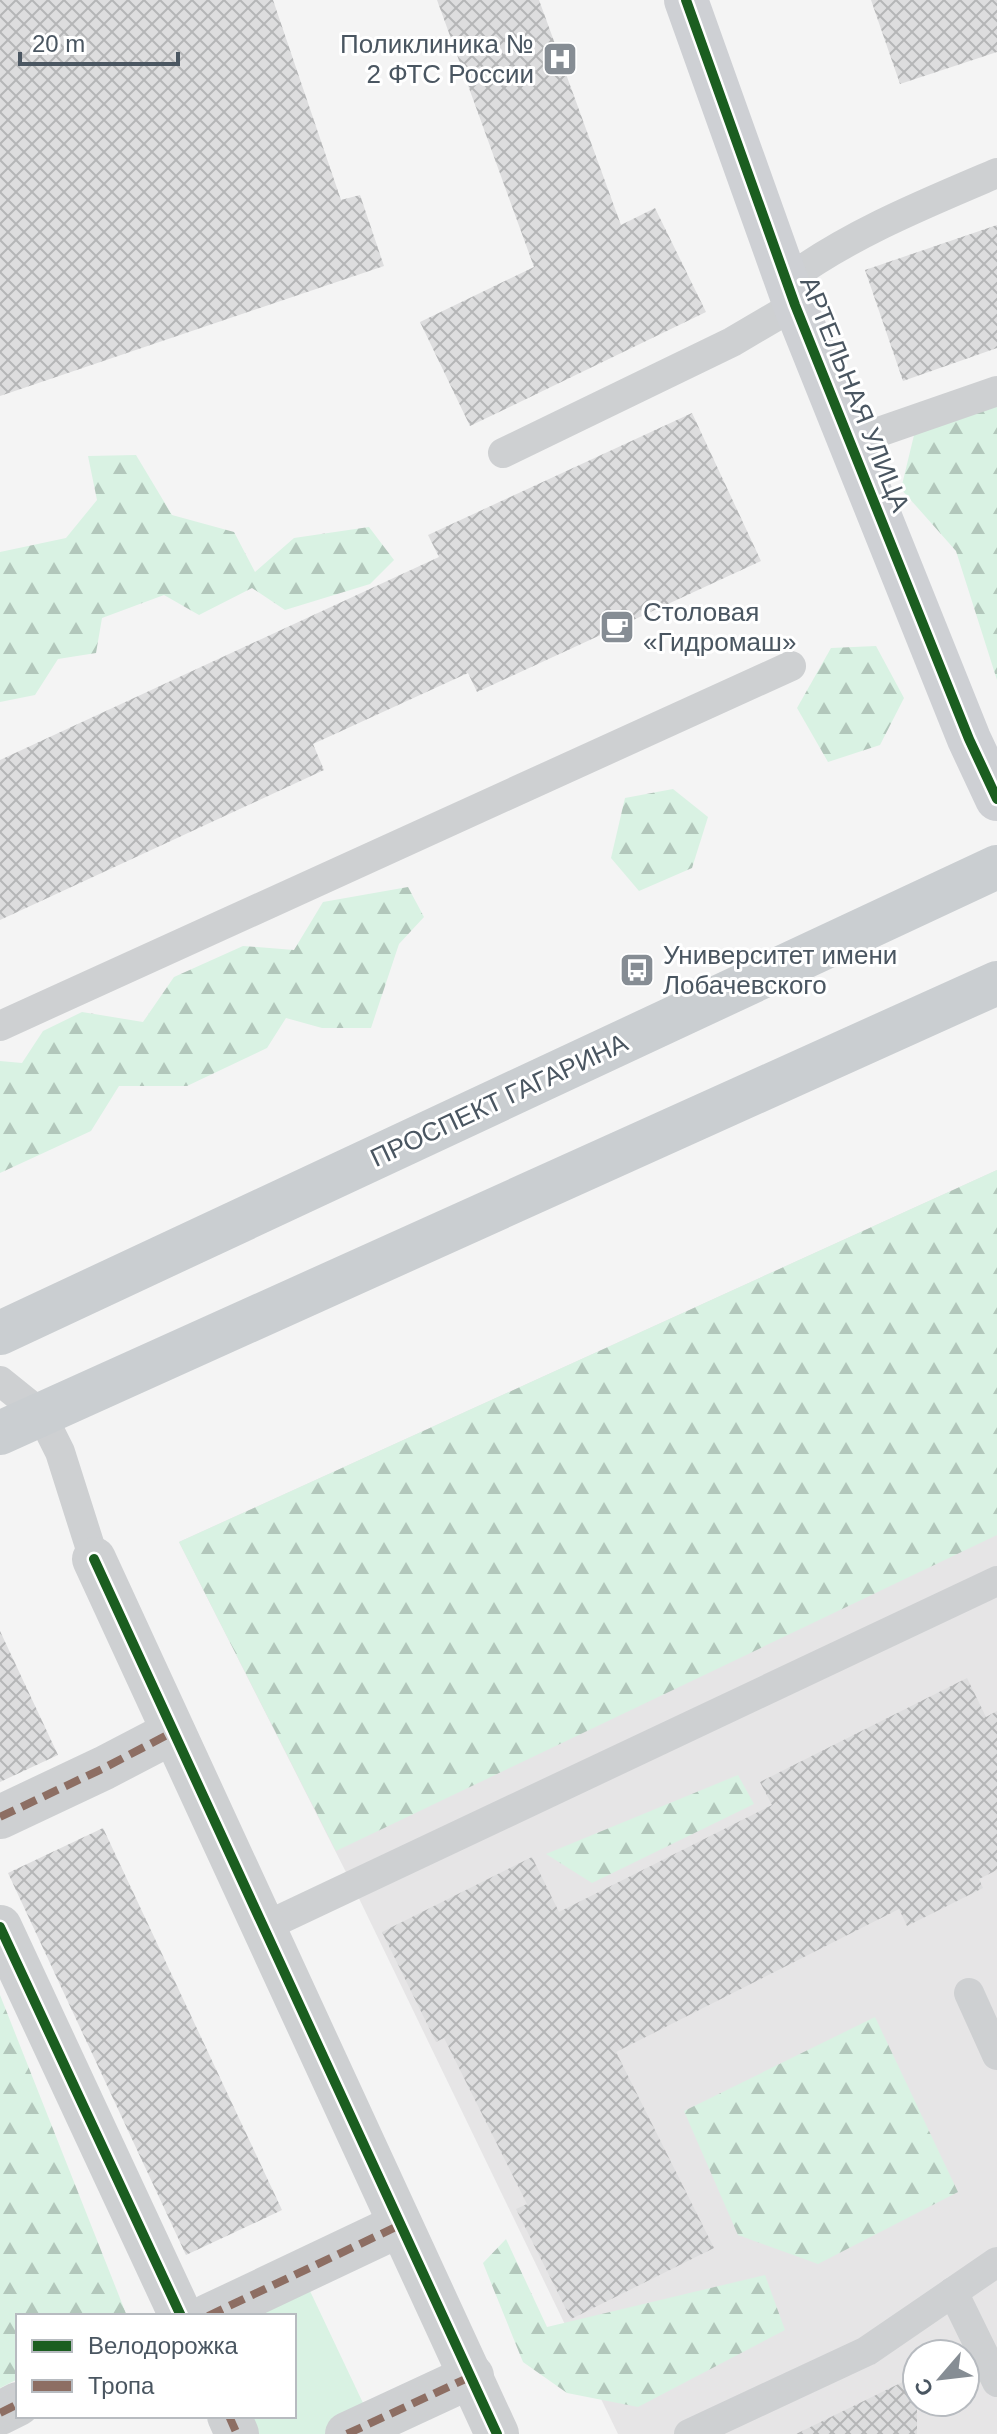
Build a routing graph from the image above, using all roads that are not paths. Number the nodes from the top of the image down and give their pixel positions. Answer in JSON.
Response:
{"nodes":[{"id":1,"x":686,"y":0,"type":"edge"},
{"id":2,"x":997,"y":173,"type":"edge"},
{"id":3,"x":790,"y":293,"type":"junction"},
{"id":4,"x":997,"y":391,"type":"edge"},
{"id":5,"x":850,"y":442,"type":"junction"},
{"id":6,"x":503,"y":453,"type":"dead end"},
{"id":7,"x":791,"y":666,"type":"dead end"},
{"id":8,"x":997,"y":799,"type":"edge"},
{"id":9,"x":997,"y":867,"type":"edge"},
{"id":10,"x":997,"y":983,"type":"edge"},
{"id":11,"x":0,"y":1026,"type":"edge"},
{"id":12,"x":0,"y":1333,"type":"edge"},
{"id":13,"x":0,"y":1381,"type":"edge"},
{"id":14,"x":41,"y":1414,"type":"junction"},
{"id":15,"x":0,"y":1433,"type":"edge"},
{"id":16,"x":94,"y":1559,"type":"joint"},
{"id":17,"x":997,"y":1581,"type":"edge"},
{"id":18,"x":173,"y":1732,"type":"junction"},
{"id":19,"x":0,"y":1817,"type":"edge"},
{"id":20,"x":0,"y":1927,"type":"edge"},
{"id":21,"x":264,"y":1927,"type":"junction"},
{"id":22,"x":969,"y":1993,"type":"dead end"},
{"id":23,"x":997,"y":2055,"type":"edge"},
{"id":24,"x":400,"y":2225,"type":"junction"},
{"id":25,"x":997,"y":2262,"type":"edge"},
{"id":26,"x":953,"y":2292,"type":"junction"},
{"id":27,"x":180,"y":2314,"type":"edge"},
{"id":28,"x":212,"y":2314,"type":"edge"},
{"id":29,"x":472,"y":2376,"type":"junction"},
{"id":30,"x":997,"y":2382,"type":"edge"},
{"id":31,"x":347,"y":2434,"type":"edge"},
{"id":32,"x":497,"y":2434,"type":"edge"},
{"id":33,"x":689,"y":2434,"type":"edge"}],
"edges":[{"from":1,"to":3,"type":"street","name":"АРТЕЛЬНАЯ УЛИЦА"},
{"from":2,"to":3,"type":"lane"},
{"from":3,"to":5,"type":"street","name":"АРТЕЛЬНАЯ УЛИЦА"},
{"from":3,"to":6,"type":"lane"},
{"from":4,"to":5,"type":"lane"},
{"from":5,"to":8,"type":"street","name":"АРТЕЛЬНАЯ УЛИЦА"},
{"from":7,"to":11,"type":"lane"},
{"from":9,"to":12,"type":"main road","name":"ПРОСПЕКТ ГАГАРИНА"},
{"from":10,"to":14,"type":"main road"},
{"from":13,"to":14,"type":"lane"},
{"from":14,"to":15,"type":"main road"},
{"from":14,"to":16,"type":"lane"},
{"from":16,"to":18,"type":"street"},
{"from":17,"to":21,"type":"lane"},
{"from":18,"to":19,"type":"street"},
{"from":18,"to":21,"type":"street"},
{"from":20,"to":27,"type":"street"},
{"from":21,"to":24,"type":"street"},
{"from":22,"to":23,"type":"lane"},
{"from":24,"to":28,"type":"street"},
{"from":24,"to":29,"type":"street"},
{"from":25,"to":26,"type":"lane"},
{"from":26,"to":30,"type":"lane"},
{"from":26,"to":33,"type":"lane"},
{"from":29,"to":31,"type":"street"},
{"from":29,"to":32,"type":"street"}]}
